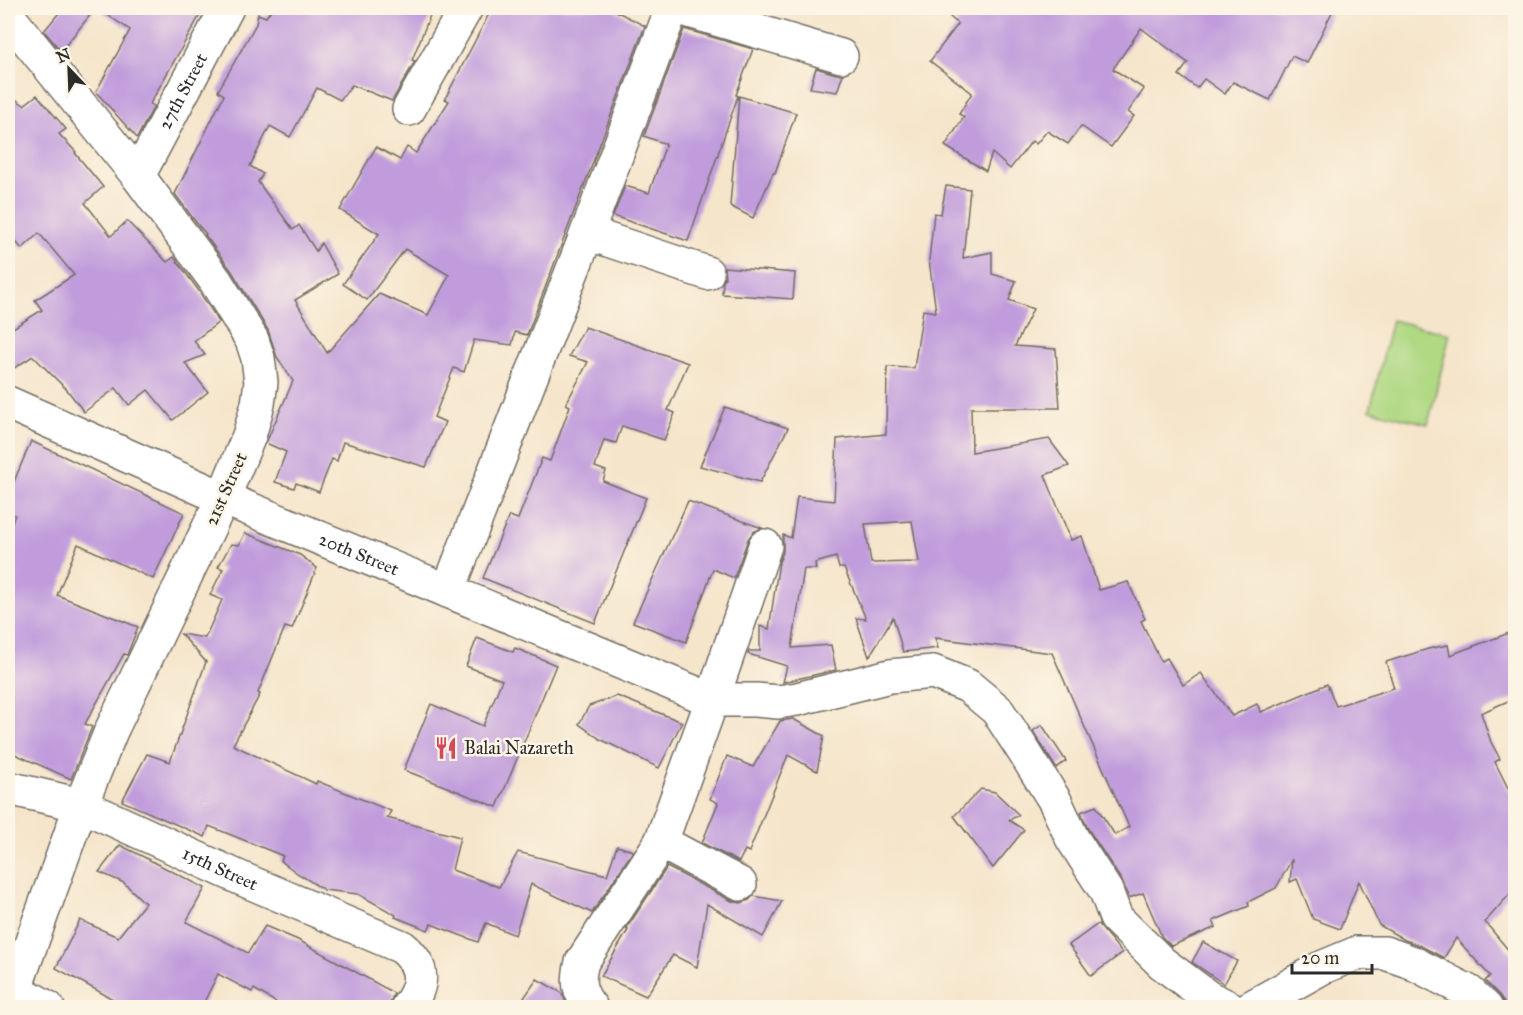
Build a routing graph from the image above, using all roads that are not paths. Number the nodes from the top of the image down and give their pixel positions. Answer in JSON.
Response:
{"nodes":[{"id":1,"x":227,"y":8,"type":"edge"},
{"id":2,"x":466,"y":8,"type":"edge"},
{"id":3,"x":672,"y":8,"type":"edge"},
{"id":4,"x":679,"y":8,"type":"edge"},
{"id":5,"x":11,"y":23,"type":"edge"},
{"id":6,"x":841,"y":56,"type":"dead end"},
{"id":7,"x":409,"y":110,"type":"dead end"},
{"id":8,"x":138,"y":176,"type":"junction"},
{"id":9,"x":587,"y":233,"type":"junction"},
{"id":10,"x":707,"y":273,"type":"dead end"},
{"id":11,"x":8,"y":403,"type":"edge"},
{"id":12,"x":223,"y":498,"type":"junction"},
{"id":13,"x":765,"y":546,"type":"dead end"},
{"id":14,"x":448,"y":591,"type":"junction"},
{"id":15,"x":712,"y":700,"type":"junction"},
{"id":16,"x":8,"y":788,"type":"edge"},
{"id":17,"x":81,"y":805,"type":"junction"},
{"id":18,"x":661,"y":842,"type":"junction"},
{"id":19,"x":740,"y":884,"type":"dead end"},
{"id":20,"x":12,"y":999,"type":"edge"},
{"id":21,"x":48,"y":1008,"type":"edge"},
{"id":22,"x":407,"y":1008,"type":"edge"},
{"id":23,"x":591,"y":1008,"type":"edge"},
{"id":24,"x":1230,"y":1008,"type":"edge"},
{"id":25,"x":1250,"y":1008,"type":"edge"},
{"id":26,"x":1486,"y":1008,"type":"edge"}],
"edges":[{"from":1,"to":8,"type":"street","name":"27th Street"},
{"from":2,"to":7,"type":"street"},
{"from":3,"to":9,"type":"street"},
{"from":4,"to":6,"type":"street"},
{"from":5,"to":8,"type":"street","name":"21st Street"},
{"from":8,"to":12,"type":"street","name":"21st Street"},
{"from":9,"to":10,"type":"street"},
{"from":9,"to":14,"type":"street"},
{"from":11,"to":12,"type":"street","name":"20th Street"},
{"from":12,"to":14,"type":"street","name":"20th Street"},
{"from":12,"to":17,"type":"street","name":"21st Street"},
{"from":13,"to":15,"type":"street"},
{"from":14,"to":15,"type":"street","name":"20th Street"},
{"from":15,"to":18,"type":"street"},
{"from":15,"to":24,"type":"street"},
{"from":16,"to":17,"type":"street","name":"15th Street"},
{"from":17,"to":20,"type":"street","name":"21st Street"},
{"from":17,"to":22,"type":"street","name":"15th Street"},
{"from":18,"to":19,"type":"street"},
{"from":18,"to":23,"type":"street"},
{"from":20,"to":21,"type":"street"},
{"from":25,"to":26,"type":"street"}]}
